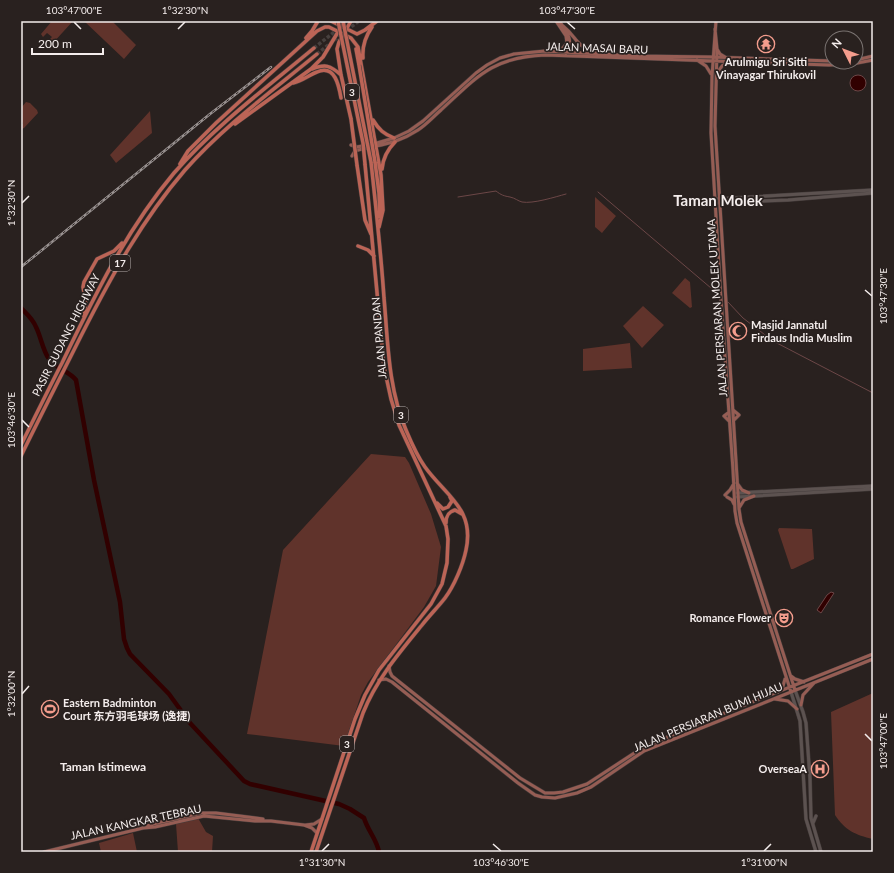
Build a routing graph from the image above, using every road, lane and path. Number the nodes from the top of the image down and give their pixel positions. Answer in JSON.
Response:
{"nodes":[{"id":1,"x":318,"y":21,"type":"edge"},
{"id":2,"x":331,"y":21,"type":"edge"},
{"id":3,"x":338,"y":21,"type":"edge"},
{"id":4,"x":344,"y":21,"type":"edge"},
{"id":5,"x":351,"y":21,"type":"edge"},
{"id":6,"x":558,"y":21,"type":"edge"},
{"id":7,"x":716,"y":21,"type":"edge"},
{"id":8,"x":376,"y":22,"type":"edge"},
{"id":9,"x":341,"y":26,"type":"junction"},
{"id":10,"x":563,"y":26,"type":"junction"},
{"id":11,"x":346,"y":29,"type":"junction"},
{"id":12,"x":338,"y":31,"type":"junction"},
{"id":13,"x":344,"y":34,"type":"junction"},
{"id":14,"x":314,"y":48,"type":"tunnel mouth"},
{"id":15,"x":715,"y":48,"type":"junction"},
{"id":16,"x":545,"y":51,"type":"junction"},
{"id":17,"x":317,"y":54,"type":"tunnel mouth"},
{"id":18,"x":566,"y":54,"type":"junction"},
{"id":19,"x":607,"y":54,"type":"junction"},
{"id":20,"x":703,"y":57,"type":"junction"},
{"id":21,"x":715,"y":59,"type":"junction"},
{"id":22,"x":729,"y":59,"type":"junction"},
{"id":23,"x":697,"y":60,"type":"junction"},
{"id":24,"x":873,"y":60,"type":"edge"},
{"id":25,"x":824,"y":61,"type":"edge"},
{"id":26,"x":361,"y":66,"type":"junction"},
{"id":27,"x":275,"y":69,"type":"junction"},
{"id":28,"x":311,"y":69,"type":"junction"},
{"id":29,"x":341,"y":75,"type":"junction"},
{"id":30,"x":714,"y":76,"type":"junction"},
{"id":31,"x":290,"y":84,"type":"junction"},
{"id":32,"x":341,"y":98,"type":"dead end"},
{"id":33,"x":372,"y":118,"type":"junction"},
{"id":34,"x":222,"y":134,"type":"junction"},
{"id":35,"x":394,"y":138,"type":"junction"},
{"id":36,"x":395,"y":142,"type":"junction"},
{"id":37,"x":377,"y":145,"type":"junction"},
{"id":38,"x":351,"y":146,"type":"dead end"},
{"id":39,"x":352,"y":156,"type":"dead end"},
{"id":40,"x":373,"y":162,"type":"junction"},
{"id":41,"x":174,"y":173,"type":"junction"},
{"id":42,"x":381,"y":173,"type":"junction"},
{"id":43,"x":873,"y":192,"type":"edge"},
{"id":44,"x":720,"y":198,"type":"junction"},
{"id":45,"x":715,"y":199,"type":"junction"},
{"id":46,"x":715,"y":203,"type":"junction"},
{"id":47,"x":720,"y":203,"type":"junction"},
{"id":48,"x":378,"y":230,"type":"junction"},
{"id":49,"x":127,"y":237,"type":"junction"},
{"id":50,"x":373,"y":238,"type":"junction"},
{"id":51,"x":358,"y":246,"type":"dead end"},
{"id":52,"x":374,"y":256,"type":"junction"},
{"id":53,"x":75,"y":336,"type":"junction"},
{"id":54,"x":733,"y":410,"type":"junction"},
{"id":55,"x":729,"y":411,"type":"junction"},
{"id":56,"x":734,"y":415,"type":"junction"},
{"id":57,"x":729,"y":416,"type":"junction"},
{"id":58,"x":734,"y":420,"type":"junction"},
{"id":59,"x":730,"y":422,"type":"junction"},
{"id":60,"x":21,"y":445,"type":"edge"},
{"id":61,"x":21,"y":456,"type":"edge"},
{"id":62,"x":735,"y":481,"type":"junction"},
{"id":63,"x":873,"y":486,"type":"edge"},
{"id":64,"x":873,"y":490,"type":"edge"},
{"id":65,"x":446,"y":491,"type":"junction"},
{"id":66,"x":749,"y":493,"type":"junction"},
{"id":67,"x":736,"y":495,"type":"junction"},
{"id":68,"x":432,"y":496,"type":"junction"},
{"id":69,"x":754,"y":496,"type":"junction"},
{"id":70,"x":734,"y":506,"type":"junction"},
{"id":71,"x":739,"y":509,"type":"junction"},
{"id":72,"x":465,"y":519,"type":"junction"},
{"id":73,"x":446,"y":526,"type":"junction"},
{"id":74,"x":873,"y":654,"type":"edge"},
{"id":75,"x":873,"y":659,"type":"edge"},
{"id":76,"x":389,"y":666,"type":"junction"},
{"id":77,"x":790,"y":675,"type":"junction"},
{"id":78,"x":786,"y":678,"type":"junction"},
{"id":79,"x":379,"y":680,"type":"junction"},
{"id":80,"x":805,"y":682,"type":"junction"},
{"id":81,"x":815,"y":682,"type":"junction"},
{"id":82,"x":794,"y":686,"type":"junction"},
{"id":83,"x":789,"y":688,"type":"junction"},
{"id":84,"x":795,"y":690,"type":"junction"},
{"id":85,"x":791,"y":692,"type":"junction"},
{"id":86,"x":777,"y":693,"type":"junction"},
{"id":87,"x":422,"y":699,"type":"junction"},
{"id":88,"x":774,"y":699,"type":"junction"},
{"id":89,"x":418,"y":703,"type":"junction"},
{"id":90,"x":801,"y":705,"type":"junction"},
{"id":91,"x":797,"y":709,"type":"junction"},
{"id":92,"x":702,"y":722,"type":"junction"},
{"id":93,"x":717,"y":722,"type":"junction"},
{"id":94,"x":693,"y":731,"type":"junction"},
{"id":95,"x":811,"y":808,"type":"junction"},
{"id":96,"x":322,"y":818,"type":"junction"},
{"id":97,"x":304,"y":825,"type":"junction"},
{"id":98,"x":813,"y":825,"type":"junction"},
{"id":99,"x":317,"y":834,"type":"junction"},
{"id":100,"x":44,"y":852,"type":"edge"},
{"id":101,"x":311,"y":852,"type":"edge"},
{"id":102,"x":316,"y":852,"type":"edge"},
{"id":103,"x":816,"y":852,"type":"edge"},
{"id":104,"x":821,"y":852,"type":"edge"}],
"edges":[{"from":1,"to":27,"type":"highway"},
{"from":2,"to":9,"type":"highway"},
{"from":3,"to":50,"type":"highway","name":"JALAN PANDAN","number":"3","bridge":true},
{"from":4,"to":9,"type":"highway"},
{"from":4,"to":40,"type":"highway","name":"JALAN PANDAN","number":"3","bridge":true},
{"from":5,"to":11,"type":"highway"},
{"from":6,"to":10,"type":"main road"},
{"from":6,"to":16,"type":"main road"},
{"from":7,"to":15,"type":"main road","name":"JALAN PERSIARAN MOLEK UTAMA"},
{"from":8,"to":11,"type":"highway"},
{"from":8,"to":26,"type":"highway"},
{"from":9,"to":11,"type":"highway"},
{"from":9,"to":12,"type":"highway"},
{"from":10,"to":18,"type":"main road"},
{"from":10,"to":19,"type":"main road"},
{"from":11,"to":13,"type":"highway"},
{"from":12,"to":13,"type":"highway"},
{"from":12,"to":27,"type":"highway"},
{"from":12,"to":28,"type":"highway"},
{"from":13,"to":26,"type":"highway"},
{"from":13,"to":29,"type":"highway"},
{"from":14,"to":41,"type":"highway","name":"PASIR GUDANG HIGHWAY","number":"17"},
{"from":15,"to":20,"type":"main road"},
{"from":15,"to":21,"type":"main road","name":"JALAN PERSIARAN MOLEK UTAMA"},
{"from":15,"to":22,"type":"main road"},
{"from":16,"to":18,"type":"main road","name":"JALAN MASAI BARU"},
{"from":16,"to":35,"type":"main road","name":"JALAN MASAI BARU"},
{"from":17,"to":34,"type":"highway","name":"PASIR GUDANG HIGHWAY","number":"17"},
{"from":18,"to":19,"type":"main road","name":"JALAN MASAI BARU"},
{"from":18,"to":23,"type":"main road","name":"JALAN MASAI BARU"},
{"from":18,"to":36,"type":"main road","name":"JALAN MASAI BARU"},
{"from":19,"to":20,"type":"main road","name":"JALAN MASAI BARU"},
{"from":20,"to":21,"type":"main road","name":"JALAN MASAI BARU"},
{"from":21,"to":22,"type":"main road","name":"JALAN MASAI BARU"},
{"from":21,"to":23,"type":"main road","name":"JALAN MASAI BARU"},
{"from":21,"to":30,"type":"main road","name":"JALAN PERSIARAN MOLEK UTAMA"},
{"from":22,"to":24,"type":"main road","name":"JALAN MASAI BARU"},
{"from":22,"to":25,"type":"main road","name":"JALAN MASAI BARU"},
{"from":22,"to":30,"type":"main road"},
{"from":23,"to":30,"type":"main road"},
{"from":26,"to":33,"type":"highway"},
{"from":26,"to":40,"type":"highway","bridge":true},
{"from":27,"to":41,"type":"highway"},
{"from":28,"to":29,"type":"highway"},
{"from":28,"to":31,"type":"highway"},
{"from":29,"to":50,"type":"highway","bridge":true},
{"from":30,"to":44,"type":"main road","name":"JALAN PERSIARAN MOLEK UTAMA"},
{"from":30,"to":45,"type":"main road","name":"JALAN PERSIARAN MOLEK UTAMA"},
{"from":31,"to":32,"type":"highway"},
{"from":31,"to":34,"type":"highway"},
{"from":33,"to":35,"type":"highway"},
{"from":33,"to":37,"type":"highway"},
{"from":34,"to":61,"type":"highway","name":"PASIR GUDANG HIGHWAY","number":"17"},
{"from":35,"to":37,"type":"main road","name":"JALAN MASAI BARU"},
{"from":36,"to":37,"type":"main road","name":"JALAN MASAI BARU"},
{"from":36,"to":42,"type":"highway"},
{"from":37,"to":38,"type":"main road","name":"JALAN MASAI BARU"},
{"from":37,"to":39,"type":"main road","name":"JALAN MASAI BARU"},
{"from":37,"to":42,"type":"highway"},
{"from":40,"to":48,"type":"highway","name":"JALAN PANDAN","number":"3"},
{"from":41,"to":49,"type":"highway","name":"PASIR GUDANG HIGHWAY","number":"17"},
{"from":42,"to":48,"type":"highway"},
{"from":43,"to":44,"type":"main road"},
{"from":43,"to":47,"type":"main road"},
{"from":44,"to":45,"type":"main road"},
{"from":44,"to":47,"type":"main road","name":"JALAN PERSIARAN MOLEK UTAMA"},
{"from":45,"to":46,"type":"main road","name":"JALAN PERSIARAN MOLEK UTAMA"},
{"from":46,"to":47,"type":"main road"},
{"from":46,"to":55,"type":"main road","name":"JALAN PERSIARAN MOLEK UTAMA"},
{"from":47,"to":54,"type":"main road","name":"JALAN PERSIARAN MOLEK UTAMA"},
{"from":48,"to":65,"type":"highway","name":"JALAN PANDAN","number":"3"},
{"from":49,"to":53,"type":"highway","name":"PASIR GUDANG HIGHWAY","number":"17"},
{"from":49,"to":53,"type":"highway"},
{"from":50,"to":52,"type":"highway","name":"JALAN PANDAN","number":"3"},
{"from":51,"to":52,"type":"highway"},
{"from":52,"to":68,"type":"highway","name":"JALAN PANDAN","number":"3"},
{"from":53,"to":60,"type":"highway","name":"PASIR GUDANG HIGHWAY","number":"17"},
{"from":54,"to":56,"type":"main road","name":"JALAN PERSIARAN MOLEK UTAMA"},
{"from":54,"to":57,"type":"main road"},
{"from":54,"to":58,"type":"main road"},
{"from":55,"to":57,"type":"main road","name":"JALAN PERSIARAN MOLEK UTAMA"},
{"from":55,"to":59,"type":"main road"},
{"from":56,"to":58,"type":"main road","name":"JALAN PERSIARAN MOLEK UTAMA"},
{"from":56,"to":59,"type":"main road"},
{"from":57,"to":59,"type":"main road","name":"JALAN PERSIARAN MOLEK UTAMA"},
{"from":58,"to":62,"type":"main road","name":"JALAN PERSIARAN MOLEK UTAMA"},
{"from":59,"to":62,"type":"main road","name":"JALAN PERSIARAN MOLEK UTAMA"},
{"from":62,"to":66,"type":"main road"},
{"from":62,"to":67,"type":"main road"},
{"from":62,"to":70,"type":"main road"},
{"from":63,"to":66,"type":"main road"},
{"from":64,"to":69,"type":"main road"},
{"from":65,"to":68,"type":"highway"},
{"from":65,"to":72,"type":"highway","name":"JALAN PANDAN","number":"3"},
{"from":66,"to":67,"type":"main road"},
{"from":67,"to":69,"type":"main road"},
{"from":67,"to":70,"type":"main road"},
{"from":67,"to":71,"type":"main road"},
{"from":68,"to":73,"type":"highway","name":"JALAN PANDAN","number":"3"},
{"from":69,"to":71,"type":"main road"},
{"from":70,"to":78,"type":"main road"},
{"from":71,"to":77,"type":"main road"},
{"from":72,"to":73,"type":"highway"},
{"from":72,"to":76,"type":"highway","name":"JALAN PANDAN","number":"3"},
{"from":73,"to":96,"type":"highway","name":"JALAN PANDAN","number":"3"},
{"from":74,"to":80,"type":"main road","name":"JALAN PERSIARAN BUMI HIJAU"},
{"from":75,"to":81,"type":"main road","name":"JALAN PERSIARAN BUMI HIJAU"},
{"from":76,"to":79,"type":"highway","number":"3"},
{"from":76,"to":87,"type":"main road","name":"JALAN PERSIARAN BUMI HIJAU"},
{"from":77,"to":80,"type":"main road"},
{"from":77,"to":82,"type":"main road"},
{"from":78,"to":83,"type":"main road"},
{"from":78,"to":86,"type":"main road"},
{"from":79,"to":89,"type":"main road","name":"JALAN PERSIARAN BUMI HIJAU"},
{"from":79,"to":102,"type":"highway","number":"3"},
{"from":80,"to":82,"type":"main road","name":"JALAN PERSIARAN BUMI HIJAU"},
{"from":81,"to":84,"type":"main road","name":"JALAN PERSIARAN BUMI HIJAU"},
{"from":81,"to":90,"type":"main road"},
{"from":82,"to":83,"type":"main road","name":"JALAN PERSIARAN BUMI HIJAU"},
{"from":82,"to":84,"type":"main road"},
{"from":83,"to":85,"type":"main road"},
{"from":83,"to":86,"type":"main road","name":"JALAN PERSIARAN BUMI HIJAU"},
{"from":84,"to":85,"type":"main road","name":"JALAN PERSIARAN BUMI HIJAU"},
{"from":84,"to":90,"type":"main road"},
{"from":85,"to":88,"type":"main road","name":"JALAN PERSIARAN BUMI HIJAU"},
{"from":85,"to":91,"type":"main road"},
{"from":86,"to":92,"type":"main road","name":"JALAN PERSIARAN BUMI HIJAU"},
{"from":87,"to":89,"type":"main road"},
{"from":87,"to":92,"type":"main road","name":"JALAN PERSIARAN BUMI HIJAU"},
{"from":88,"to":91,"type":"main road"},
{"from":88,"to":93,"type":"main road","name":"JALAN PERSIARAN BUMI HIJAU"},
{"from":89,"to":94,"type":"main road","name":"JALAN PERSIARAN BUMI HIJAU"},
{"from":90,"to":95,"type":"main road"},
{"from":91,"to":103,"type":"main road"},
{"from":92,"to":93,"type":"main road"},
{"from":92,"to":94,"type":"main road"},
{"from":93,"to":94,"type":"main road","name":"JALAN PERSIARAN BUMI HIJAU"},
{"from":95,"to":98,"type":"main road"},
{"from":95,"to":98,"type":"main road"},
{"from":96,"to":97,"type":"main road","name":"JALAN KANGKAR TEBRAU"},
{"from":96,"to":99,"type":"highway","number":"3"},
{"from":97,"to":99,"type":"main road","name":"JALAN KANGKAR TEBRAU"},
{"from":97,"to":100,"type":"main road","name":"JALAN KANGKAR TEBRAU"},
{"from":98,"to":104,"type":"main road"},
{"from":99,"to":101,"type":"highway","number":"3"}]}
